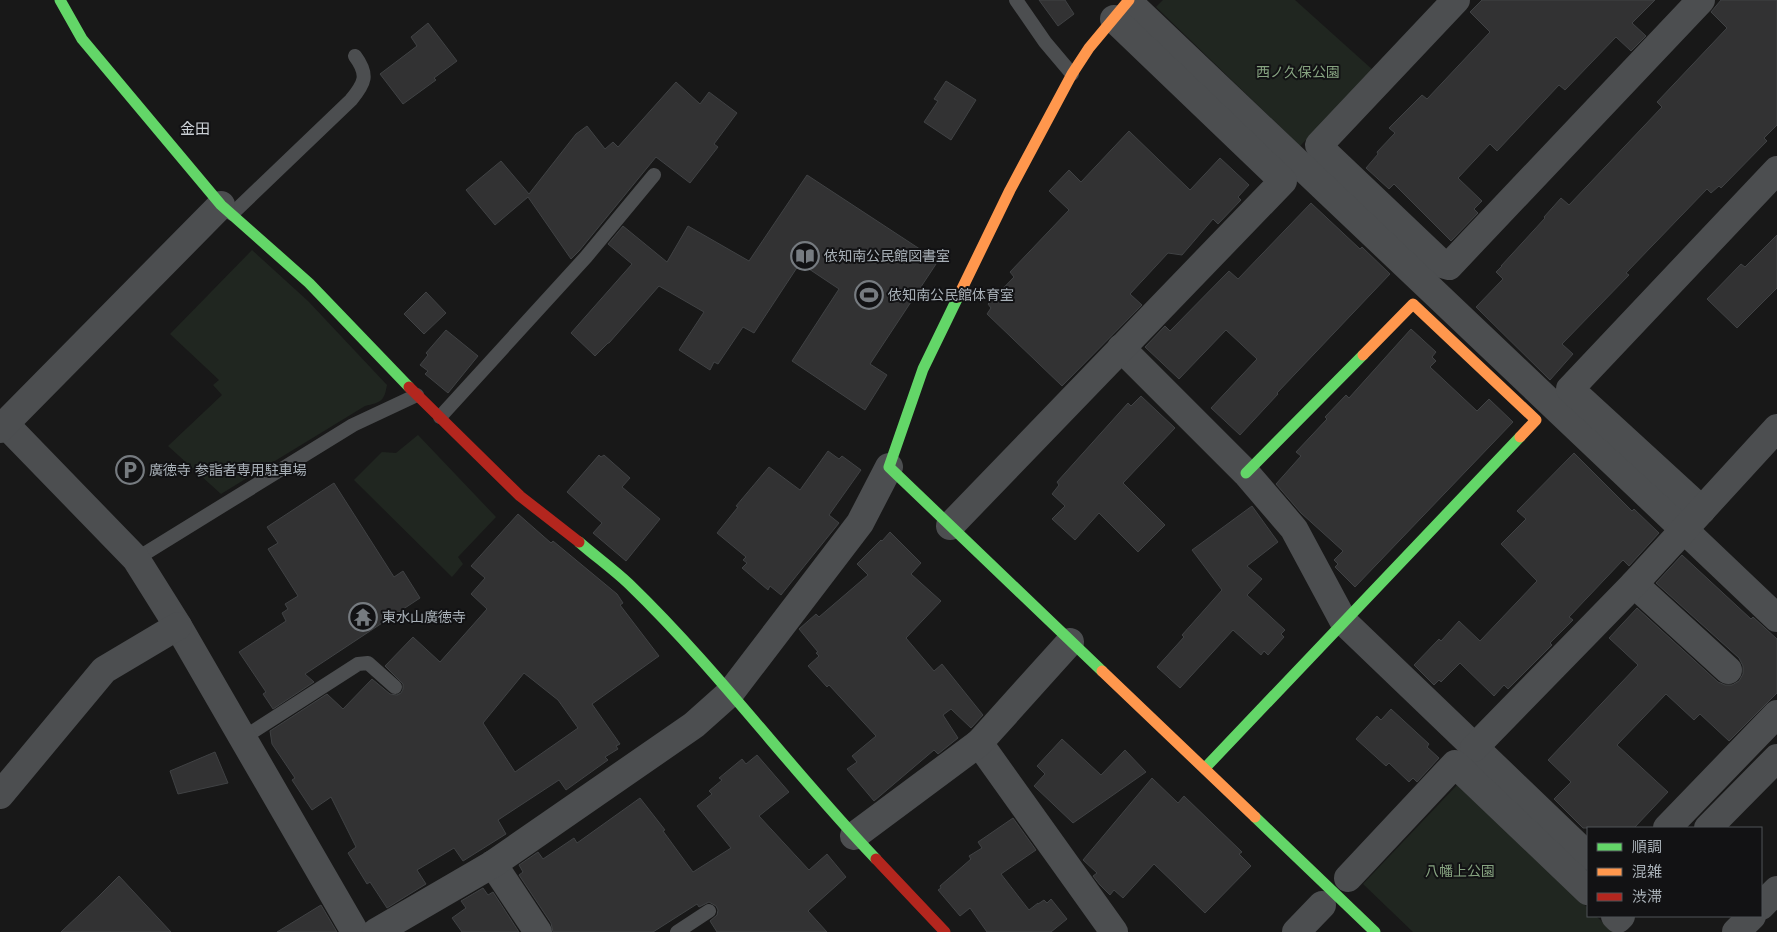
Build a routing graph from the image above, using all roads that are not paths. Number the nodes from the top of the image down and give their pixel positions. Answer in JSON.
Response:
{"nodes":[{"id":1,"x":60,"y":0,"type":"edge"},
{"id":2,"x":1016,"y":0,"type":"edge"},
{"id":3,"x":1456,"y":0,"type":"edge"},
{"id":4,"x":1701,"y":0,"type":"edge"},
{"id":5,"x":1127,"y":10,"type":"edge"},
{"id":6,"x":355,"y":56,"type":"dead end"},
{"id":7,"x":1072,"y":74,"type":"junction"},
{"id":8,"x":1777,"y":170,"type":"edge"},
{"id":9,"x":654,"y":175,"type":"dead end"},
{"id":10,"x":226,"y":210,"type":"junction"},
{"id":11,"x":1121,"y":348,"type":"junction"},
{"id":12,"x":417,"y":395,"type":"junction"},
{"id":13,"x":440,"y":417,"type":"junction"},
{"id":14,"x":3,"y":427,"type":"edge"},
{"id":15,"x":1777,"y":428,"type":"edge"},
{"id":16,"x":889,"y":467,"type":"junction"},
{"id":17,"x":1246,"y":473,"type":"junction"},
{"id":18,"x":1702,"y":510,"type":"junction"},
{"id":19,"x":950,"y":526,"type":"junction"},
{"id":20,"x":1683,"y":530,"type":"junction"},
{"id":21,"x":136,"y":559,"type":"junction"},
{"id":22,"x":1634,"y":584,"type":"junction"},
{"id":23,"x":1777,"y":618,"type":"edge"},
{"id":24,"x":1344,"y":622,"type":"junction"},
{"id":25,"x":178,"y":626,"type":"junction"},
{"id":26,"x":1070,"y":642,"type":"junction"},
{"id":27,"x":1728,"y":670,"type":"dead end"},
{"id":28,"x":395,"y":687,"type":"dead end"},
{"id":29,"x":731,"y":692,"type":"junction"},
{"id":30,"x":1777,"y":714,"type":"edge"},
{"id":31,"x":242,"y":738,"type":"junction"},
{"id":32,"x":979,"y":743,"type":"junction"},
{"id":33,"x":1474,"y":748,"type":"junction"},
{"id":34,"x":1777,"y":758,"type":"edge"},
{"id":35,"x":1205,"y":768,"type":"junction"},
{"id":36,"x":0,"y":794,"type":"edge"},
{"id":37,"x":1668,"y":827,"type":"edge"},
{"id":38,"x":1709,"y":827,"type":"edge"},
{"id":39,"x":854,"y":836,"type":"junction"},
{"id":40,"x":1587,"y":855,"type":"edge"},
{"id":41,"x":493,"y":864,"type":"junction"},
{"id":42,"x":1348,"y":878,"type":"dead end"},
{"id":43,"x":1587,"y":889,"type":"edge"},
{"id":44,"x":1777,"y":890,"type":"edge"},
{"id":45,"x":1322,"y":905,"type":"dead end"},
{"id":46,"x":1762,"y":905,"type":"edge"},
{"id":47,"x":709,"y":911,"type":"dead end"},
{"id":48,"x":1751,"y":917,"type":"edge"},
{"id":49,"x":356,"y":932,"type":"edge"},
{"id":50,"x":376,"y":932,"type":"edge"},
{"id":51,"x":538,"y":932,"type":"edge"},
{"id":52,"x":677,"y":932,"type":"edge"},
{"id":53,"x":945,"y":932,"type":"edge"},
{"id":54,"x":1114,"y":932,"type":"edge"},
{"id":55,"x":1296,"y":932,"type":"edge"},
{"id":56,"x":1375,"y":932,"type":"edge"},
{"id":57,"x":1736,"y":932,"type":"edge"}],
"edges":[{"from":1,"to":10,"type":"street"},
{"from":2,"to":7,"type":"lane"},
{"from":3,"to":4,"type":"street"},
{"from":5,"to":7,"type":"street"},
{"from":5,"to":11,"type":"street"},
{"from":5,"to":20,"type":"street"},
{"from":6,"to":10,"type":"lane"},
{"from":7,"to":16,"type":"street"},
{"from":8,"to":18,"type":"street"},
{"from":9,"to":13,"type":"lane"},
{"from":10,"to":12,"type":"street"},
{"from":10,"to":14,"type":"street"},
{"from":11,"to":17,"type":"street"},
{"from":11,"to":19,"type":"street"},
{"from":12,"to":13,"type":"street"},
{"from":12,"to":21,"type":"lane"},
{"from":13,"to":29,"type":"street"},
{"from":14,"to":21,"type":"street"},
{"from":15,"to":18,"type":"street"},
{"from":16,"to":19,"type":"street"},
{"from":16,"to":29,"type":"street"},
{"from":17,"to":24,"type":"street"},
{"from":17,"to":24,"type":"street"},
{"from":18,"to":20,"type":"street"},
{"from":19,"to":26,"type":"street"},
{"from":20,"to":22,"type":"street"},
{"from":20,"to":23,"type":"street"},
{"from":21,"to":25,"type":"street"},
{"from":22,"to":27,"type":"street"},
{"from":22,"to":33,"type":"street"},
{"from":24,"to":33,"type":"street"},
{"from":24,"to":35,"type":"street"},
{"from":25,"to":31,"type":"street"},
{"from":25,"to":36,"type":"street"},
{"from":26,"to":32,"type":"street"},
{"from":26,"to":35,"type":"street"},
{"from":28,"to":31,"type":"lane"},
{"from":29,"to":39,"type":"street"},
{"from":29,"to":41,"type":"street"},
{"from":30,"to":37,"type":"street"},
{"from":31,"to":49,"type":"street"},
{"from":32,"to":39,"type":"street"},
{"from":32,"to":54,"type":"street"},
{"from":33,"to":40,"type":"street"},
{"from":34,"to":38,"type":"street"},
{"from":35,"to":56,"type":"street"},
{"from":39,"to":53,"type":"street"},
{"from":41,"to":50,"type":"street"},
{"from":41,"to":51,"type":"street"},
{"from":42,"to":43,"type":"street"},
{"from":44,"to":46,"type":"street"},
{"from":45,"to":55,"type":"street"},
{"from":47,"to":52,"type":"lane"},
{"from":48,"to":57,"type":"street"}]}
